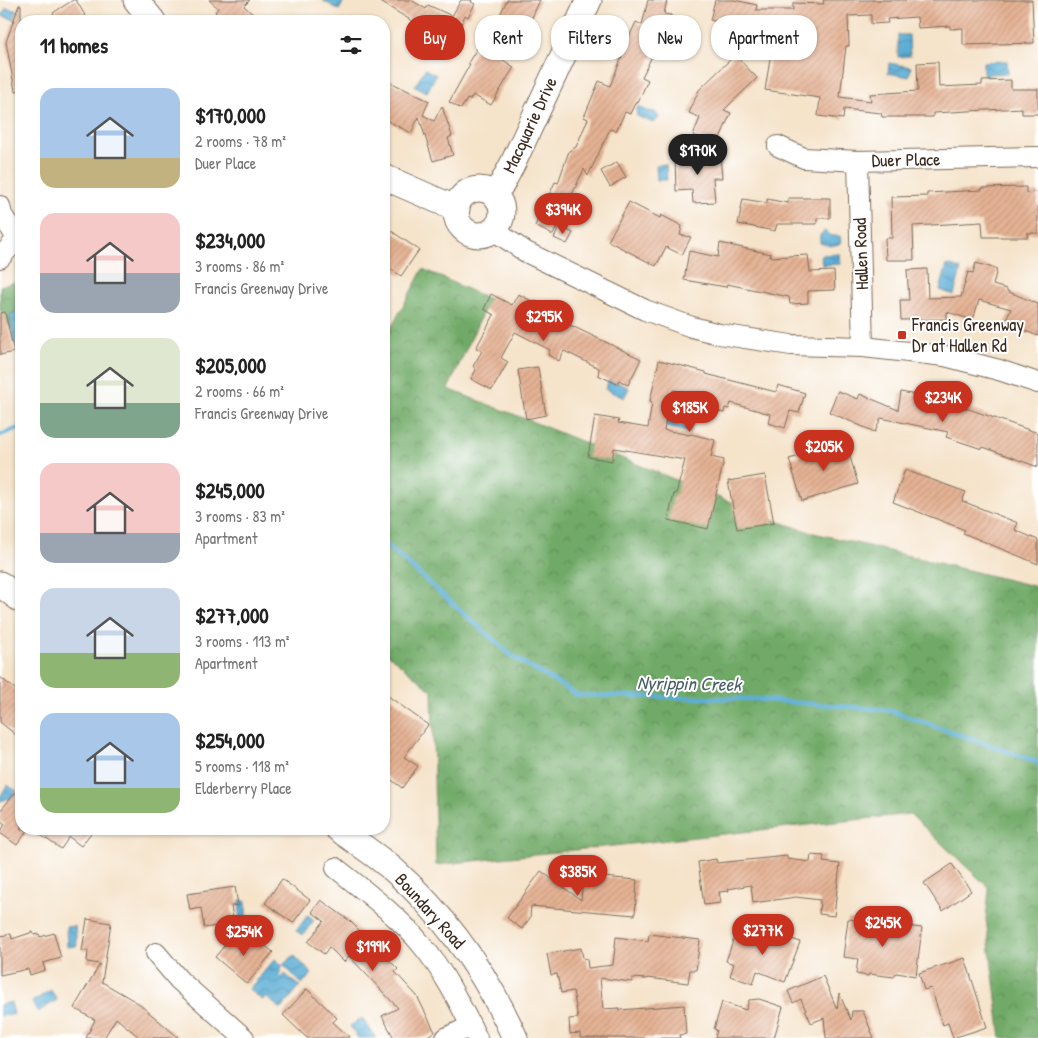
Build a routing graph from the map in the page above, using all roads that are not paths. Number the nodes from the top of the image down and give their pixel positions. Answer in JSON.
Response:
{"nodes":[{"id":1,"x":136,"y":0,"type":"edge"},
{"id":2,"x":589,"y":0,"type":"edge"},
{"id":3,"x":147,"y":15,"type":"edge"},
{"id":4,"x":778,"y":146,"type":"dead end"},
{"id":5,"x":1038,"y":157,"type":"edge"},
{"id":6,"x":858,"y":161,"type":"junction"},
{"id":7,"x":390,"y":180,"type":"edge"},
{"id":8,"x":493,"y":193,"type":"junction"},
{"id":9,"x":0,"y":206,"type":"edge"},
{"id":10,"x":456,"y":209,"type":"junction"},
{"id":11,"x":493,"y":230,"type":"junction"},
{"id":12,"x":15,"y":234,"type":"edge"},
{"id":13,"x":15,"y":245,"type":"edge"},
{"id":14,"x":0,"y":258,"type":"edge"},
{"id":15,"x":863,"y":347,"type":"junction"},
{"id":16,"x":1038,"y":383,"type":"edge"},
{"id":17,"x":0,"y":584,"type":"edge"},
{"id":18,"x":15,"y":595,"type":"edge"},
{"id":19,"x":346,"y":835,"type":"edge"},
{"id":20,"x":336,"y":868,"type":"dead end"},
{"id":21,"x":156,"y":953,"type":"dead end"},
{"id":22,"x":474,"y":1032,"type":"edge"},
{"id":23,"x":244,"y":1038,"type":"edge"},
{"id":24,"x":446,"y":1038,"type":"edge"},
{"id":25,"x":515,"y":1038,"type":"edge"}],
"edges":[{"from":1,"to":3,"type":"main road"},
{"from":2,"to":8,"type":"main road","name":"Macquarie Drive"},
{"from":4,"to":6,"type":"street","name":"Duer Place"},
{"from":5,"to":6,"type":"street","name":"Duer Place"},
{"from":6,"to":15,"type":"street","name":"Hallen Road"},
{"from":7,"to":10,"type":"main road"},
{"from":8,"to":10,"type":"main road"},
{"from":8,"to":11,"type":"main road"},
{"from":9,"to":12,"type":"street"},
{"from":10,"to":11,"type":"main road"},
{"from":11,"to":15,"type":"street"},
{"from":13,"to":14,"type":"street"},
{"from":15,"to":16,"type":"street"},
{"from":17,"to":18,"type":"main road"},
{"from":19,"to":25,"type":"main road","name":"Boundary Road"},
{"from":20,"to":22,"type":"street"},
{"from":21,"to":23,"type":"street"},
{"from":22,"to":24,"type":"street"}]}
